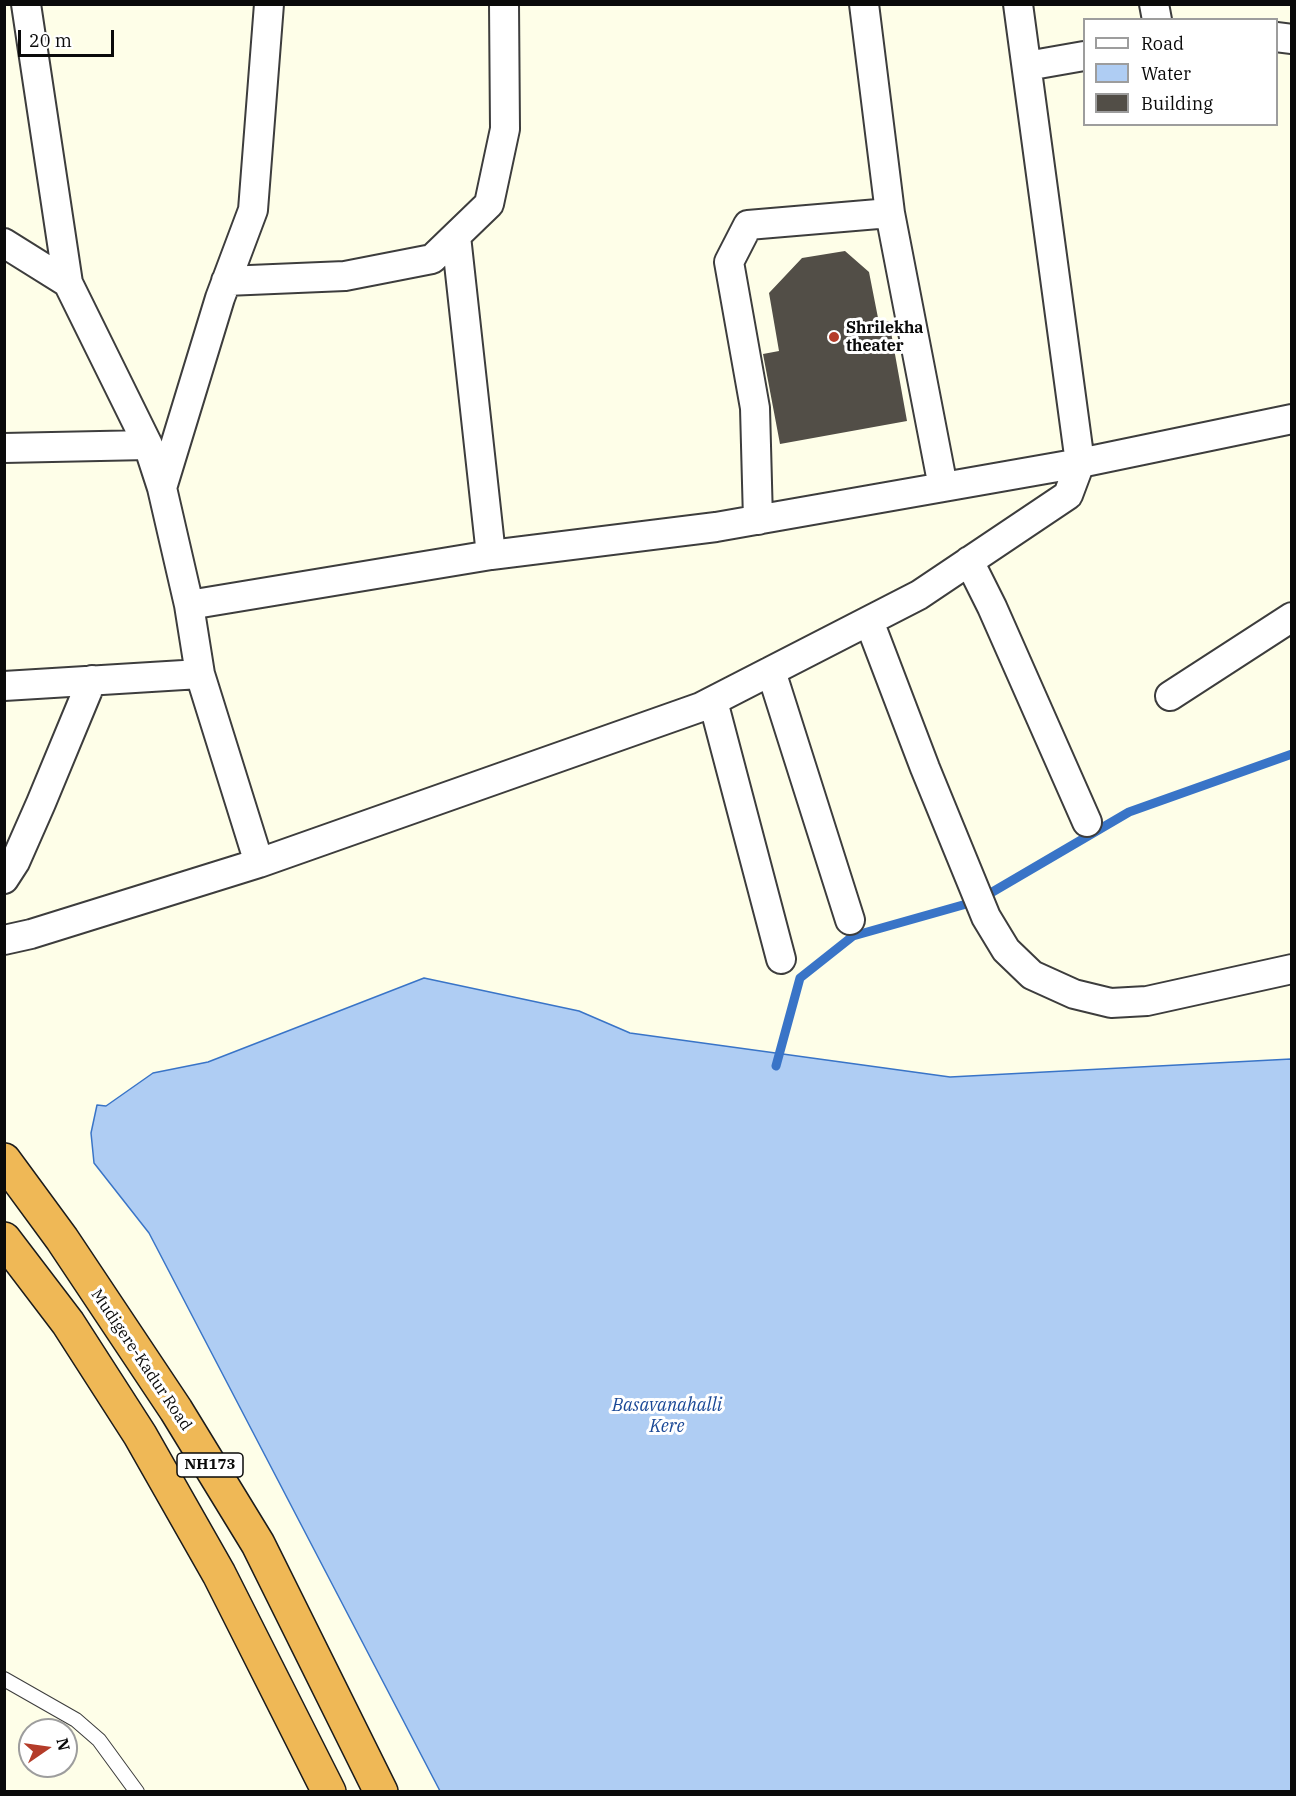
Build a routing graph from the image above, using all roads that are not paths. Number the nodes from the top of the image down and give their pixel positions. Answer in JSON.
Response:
{"nodes":[{"id":1,"x":26,"y":4,"type":"edge"},
{"id":2,"x":269,"y":4,"type":"edge"},
{"id":3,"x":504,"y":4,"type":"edge"},
{"id":4,"x":864,"y":4,"type":"edge"},
{"id":5,"x":1018,"y":4,"type":"edge"},
{"id":6,"x":1083,"y":56,"type":"edge"},
{"id":7,"x":1027,"y":66,"type":"junction"},
{"id":8,"x":890,"y":213,"type":"junction"},
{"id":9,"x":456,"y":236,"type":"junction"},
{"id":10,"x":4,"y":243,"type":"edge"},
{"id":11,"x":226,"y":281,"type":"junction"},
{"id":12,"x":68,"y":283,"type":"junction"},
{"id":13,"x":1292,"y":419,"type":"edge"},
{"id":14,"x":148,"y":445,"type":"junction"},
{"id":15,"x":4,"y":448,"type":"edge"},
{"id":16,"x":1080,"y":462,"type":"junction"},
{"id":17,"x":943,"y":487,"type":"junction"},
{"id":18,"x":162,"y":488,"type":"junction"},
{"id":19,"x":758,"y":520,"type":"junction"},
{"id":20,"x":491,"y":555,"type":"junction"},
{"id":21,"x":969,"y":561,"type":"junction"},
{"id":22,"x":189,"y":605,"type":"junction"},
{"id":23,"x":1292,"y":617,"type":"edge"},
{"id":24,"x":869,"y":621,"type":"junction"},
{"id":25,"x":771,"y":671,"type":"junction"},
{"id":26,"x":200,"y":674,"type":"junction"},
{"id":27,"x":92,"y":680,"type":"junction"},
{"id":28,"x":4,"y":686,"type":"edge"},
{"id":29,"x":1170,"y":696,"type":"dead end"},
{"id":30,"x":713,"y":701,"type":"junction"},
{"id":31,"x":1087,"y":822,"type":"dead end"},
{"id":32,"x":259,"y":863,"type":"junction"},
{"id":33,"x":4,"y":879,"type":"edge"},
{"id":34,"x":850,"y":920,"type":"dead end"},
{"id":35,"x":4,"y":940,"type":"edge"},
{"id":36,"x":781,"y":959,"type":"dead end"},
{"id":37,"x":1292,"y":969,"type":"edge"},
{"id":38,"x":4,"y":1160,"type":"edge"},
{"id":39,"x":4,"y":1239,"type":"edge"},
{"id":40,"x":4,"y":1679,"type":"edge"},
{"id":41,"x":137,"y":1791,"type":"edge"},
{"id":42,"x":328,"y":1791,"type":"edge"},
{"id":43,"x":381,"y":1791,"type":"edge"}],
"edges":[{"from":1,"to":12,"type":"street"},
{"from":2,"to":11,"type":"street"},
{"from":3,"to":9,"type":"street"},
{"from":4,"to":8,"type":"street"},
{"from":5,"to":7,"type":"street"},
{"from":6,"to":7,"type":"street"},
{"from":7,"to":16,"type":"street"},
{"from":8,"to":17,"type":"street"},
{"from":8,"to":19,"type":"street"},
{"from":9,"to":11,"type":"street"},
{"from":9,"to":20,"type":"street"},
{"from":10,"to":12,"type":"street"},
{"from":11,"to":18,"type":"street"},
{"from":12,"to":14,"type":"street"},
{"from":13,"to":16,"type":"street"},
{"from":14,"to":15,"type":"street"},
{"from":14,"to":18,"type":"street"},
{"from":16,"to":17,"type":"street"},
{"from":16,"to":21,"type":"street"},
{"from":17,"to":19,"type":"street"},
{"from":18,"to":22,"type":"street"},
{"from":19,"to":20,"type":"street"},
{"from":20,"to":22,"type":"street"},
{"from":21,"to":24,"type":"street"},
{"from":21,"to":31,"type":"street"},
{"from":22,"to":26,"type":"street"},
{"from":23,"to":29,"type":"street"},
{"from":24,"to":25,"type":"street"},
{"from":24,"to":37,"type":"street"},
{"from":25,"to":30,"type":"street"},
{"from":25,"to":34,"type":"street"},
{"from":26,"to":27,"type":"street"},
{"from":26,"to":32,"type":"street"},
{"from":27,"to":28,"type":"street"},
{"from":27,"to":33,"type":"street"},
{"from":30,"to":32,"type":"street"},
{"from":30,"to":36,"type":"street"},
{"from":32,"to":35,"type":"street"},
{"from":38,"to":43,"type":"highway","name":"Mudigere-Kadur Road","number":"NH173"},
{"from":39,"to":42,"type":"highway","number":"NH173"},
{"from":40,"to":41,"type":"lane"}]}
